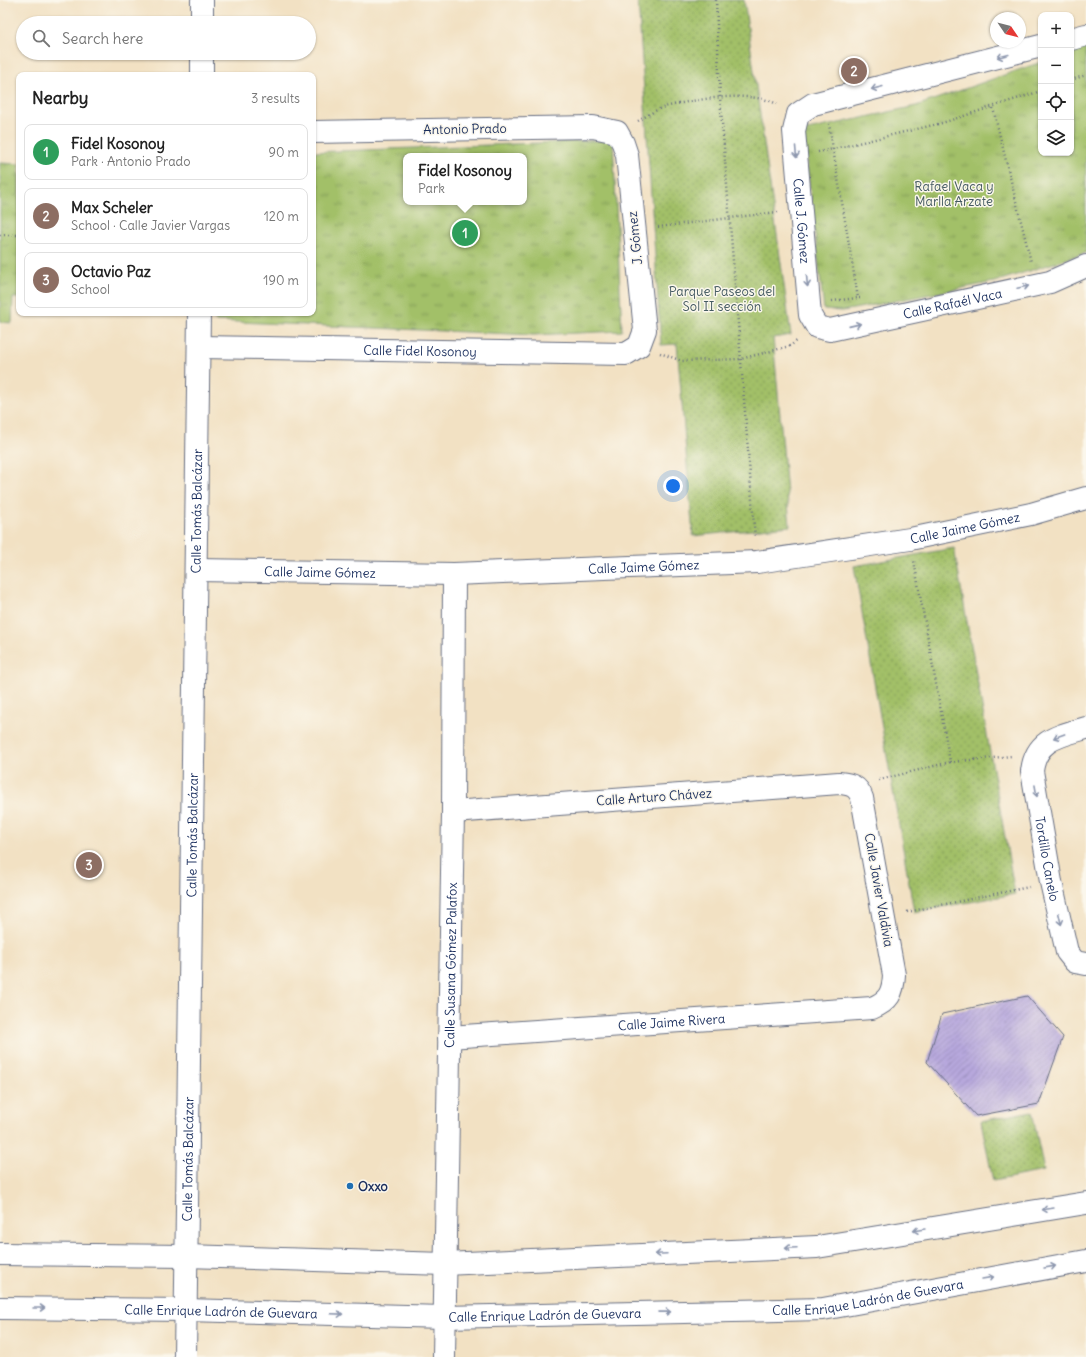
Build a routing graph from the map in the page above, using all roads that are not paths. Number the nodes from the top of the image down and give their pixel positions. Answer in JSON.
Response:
{"nodes":[{"id":1,"x":202,"y":0,"type":"edge"},
{"id":2,"x":202,"y":16,"type":"edge"},
{"id":3,"x":1086,"y":35,"type":"edge"},
{"id":4,"x":1074,"y":38,"type":"edge"},
{"id":5,"x":1038,"y":47,"type":"edge"},
{"id":6,"x":202,"y":60,"type":"edge"},
{"id":7,"x":202,"y":72,"type":"edge"},
{"id":8,"x":316,"y":132,"type":"edge"},
{"id":9,"x":617,"y":132,"type":"joint"},
{"id":10,"x":1086,"y":266,"type":"edge"},
{"id":11,"x":199,"y":316,"type":"edge"},
{"id":12,"x":818,"y":327,"type":"joint"},
{"id":13,"x":639,"y":346,"type":"joint"},
{"id":14,"x":199,"y":347,"type":"junction"},
{"id":15,"x":1086,"y":498,"type":"edge"},
{"id":16,"x":196,"y":570,"type":"junction"},
{"id":17,"x":454,"y":574,"type":"junction"},
{"id":18,"x":1086,"y":728,"type":"edge"},
{"id":19,"x":855,"y":786,"type":"joint"},
{"id":20,"x":453,"y":812,"type":"junction"},
{"id":21,"x":1081,"y":963,"type":"edge"},
{"id":22,"x":891,"y":996,"type":"joint"},
{"id":23,"x":449,"y":1037,"type":"junction"},
{"id":24,"x":1086,"y":1203,"type":"edge"},
{"id":25,"x":0,"y":1254,"type":"edge"},
{"id":26,"x":186,"y":1256,"type":"junction"},
{"id":27,"x":1086,"y":1261,"type":"edge"},
{"id":28,"x":445,"y":1264,"type":"junction"},
{"id":29,"x":0,"y":1308,"type":"edge"},
{"id":30,"x":185,"y":1310,"type":"junction"},
{"id":31,"x":444,"y":1317,"type":"junction"},
{"id":32,"x":185,"y":1357,"type":"edge"},
{"id":33,"x":444,"y":1357,"type":"edge"}],
"edges":[{"from":1,"to":2,"type":"street"},
{"from":3,"to":4,"type":"street"},
{"from":5,"to":12,"type":"street","name":"Calle J. Gómez","one_way":true},
{"from":6,"to":7,"type":"street"},
{"from":8,"to":9,"type":"street","name":"Antonio Prado"},
{"from":9,"to":13,"type":"street","name":"J. Gómez"},
{"from":12,"to":10,"type":"street","name":"Calle Rafaél Vaca","one_way":true},
{"from":11,"to":14,"type":"street","name":"Calle Tomás Balcázar"},
{"from":13,"to":14,"type":"street","name":"Calle Fidel Kosonoy"},
{"from":14,"to":16,"type":"street","name":"Calle Tomás Balcázar"},
{"from":15,"to":17,"type":"street","name":"Calle Jaime Gómez"},
{"from":16,"to":17,"type":"street","name":"Calle Jaime Gómez"},
{"from":16,"to":26,"type":"street","name":"Calle Tomás Balcázar"},
{"from":17,"to":20,"type":"street","name":"Calle Susana Gómez Palafox"},
{"from":18,"to":21,"type":"street","name":"Tordillo Canelo","one_way":true},
{"from":19,"to":20,"type":"street","name":"Calle Arturo Chávez"},
{"from":19,"to":22,"type":"street","name":"Calle Javier Valdivia"},
{"from":20,"to":23,"type":"street","name":"Calle Susana Gómez Palafox"},
{"from":22,"to":23,"type":"street","name":"Calle Jaime Rivera"},
{"from":23,"to":28,"type":"street","name":"Calle Susana Gómez Palafox"},
{"from":24,"to":28,"type":"street","one_way":true},
{"from":25,"to":26,"type":"street"},
{"from":26,"to":28,"type":"street"},
{"from":26,"to":30,"type":"street","name":"Calle Tomás Balcázar"},
{"from":31,"to":27,"type":"street","name":"Calle Enrique Ladrón de Guevara","one_way":true},
{"from":28,"to":31,"type":"street","name":"Calle Susana Gómez Palafox"},
{"from":29,"to":30,"type":"street","name":"Calle Enrique Ladrón de Guevara","one_way":true},
{"from":30,"to":31,"type":"street","name":"Calle Enrique Ladrón de Guevara","one_way":true},
{"from":30,"to":32,"type":"street","name":"Calle Tomás Balcázar"},
{"from":31,"to":33,"type":"street","name":"Calle Susana Gómez Palafox"}]}
